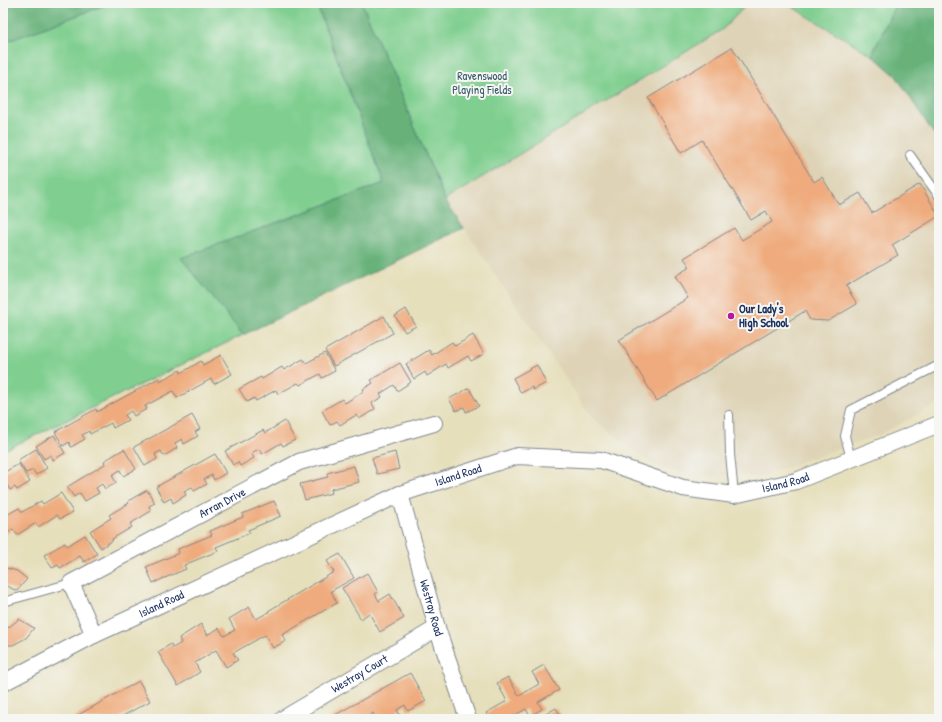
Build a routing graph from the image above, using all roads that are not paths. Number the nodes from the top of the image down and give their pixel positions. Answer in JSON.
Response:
{"nodes":[{"id":1,"x":910,"y":155,"type":"dead end"},
{"id":2,"x":939,"y":196,"type":"edge"},
{"id":3,"x":939,"y":365,"type":"edge"},
{"id":4,"x":729,"y":415,"type":"dead end"},
{"id":5,"x":434,"y":423,"type":"dead end"},
{"id":6,"x":939,"y":424,"type":"edge"},
{"id":7,"x":851,"y":459,"type":"junction"},
{"id":8,"x":400,"y":494,"type":"junction"},
{"id":9,"x":734,"y":495,"type":"junction"},
{"id":10,"x":71,"y":583,"type":"junction"},
{"id":11,"x":3,"y":602,"type":"edge"},
{"id":12,"x":437,"y":628,"type":"junction"},
{"id":13,"x":94,"y":635,"type":"junction"},
{"id":14,"x":3,"y":683,"type":"edge"},
{"id":15,"x":283,"y":719,"type":"edge"},
{"id":16,"x":468,"y":719,"type":"edge"}],
"edges":[{"from":1,"to":2,"type":"lane"},
{"from":3,"to":7,"type":"lane"},
{"from":4,"to":9,"type":"lane"},
{"from":5,"to":10,"type":"street","name":"Arran Drive"},
{"from":6,"to":7,"type":"street","name":"Island Road"},
{"from":7,"to":9,"type":"street","name":"Island Road"},
{"from":8,"to":9,"type":"street","name":"Island Road"},
{"from":8,"to":12,"type":"street","name":"Westray Road"},
{"from":8,"to":13,"type":"street","name":"Island Road"},
{"from":10,"to":11,"type":"lane"},
{"from":10,"to":13,"type":"street"},
{"from":12,"to":15,"type":"street","name":"Westray Court"},
{"from":12,"to":16,"type":"street","name":"Westray Road"},
{"from":13,"to":14,"type":"street","name":"Island Road"}]}
